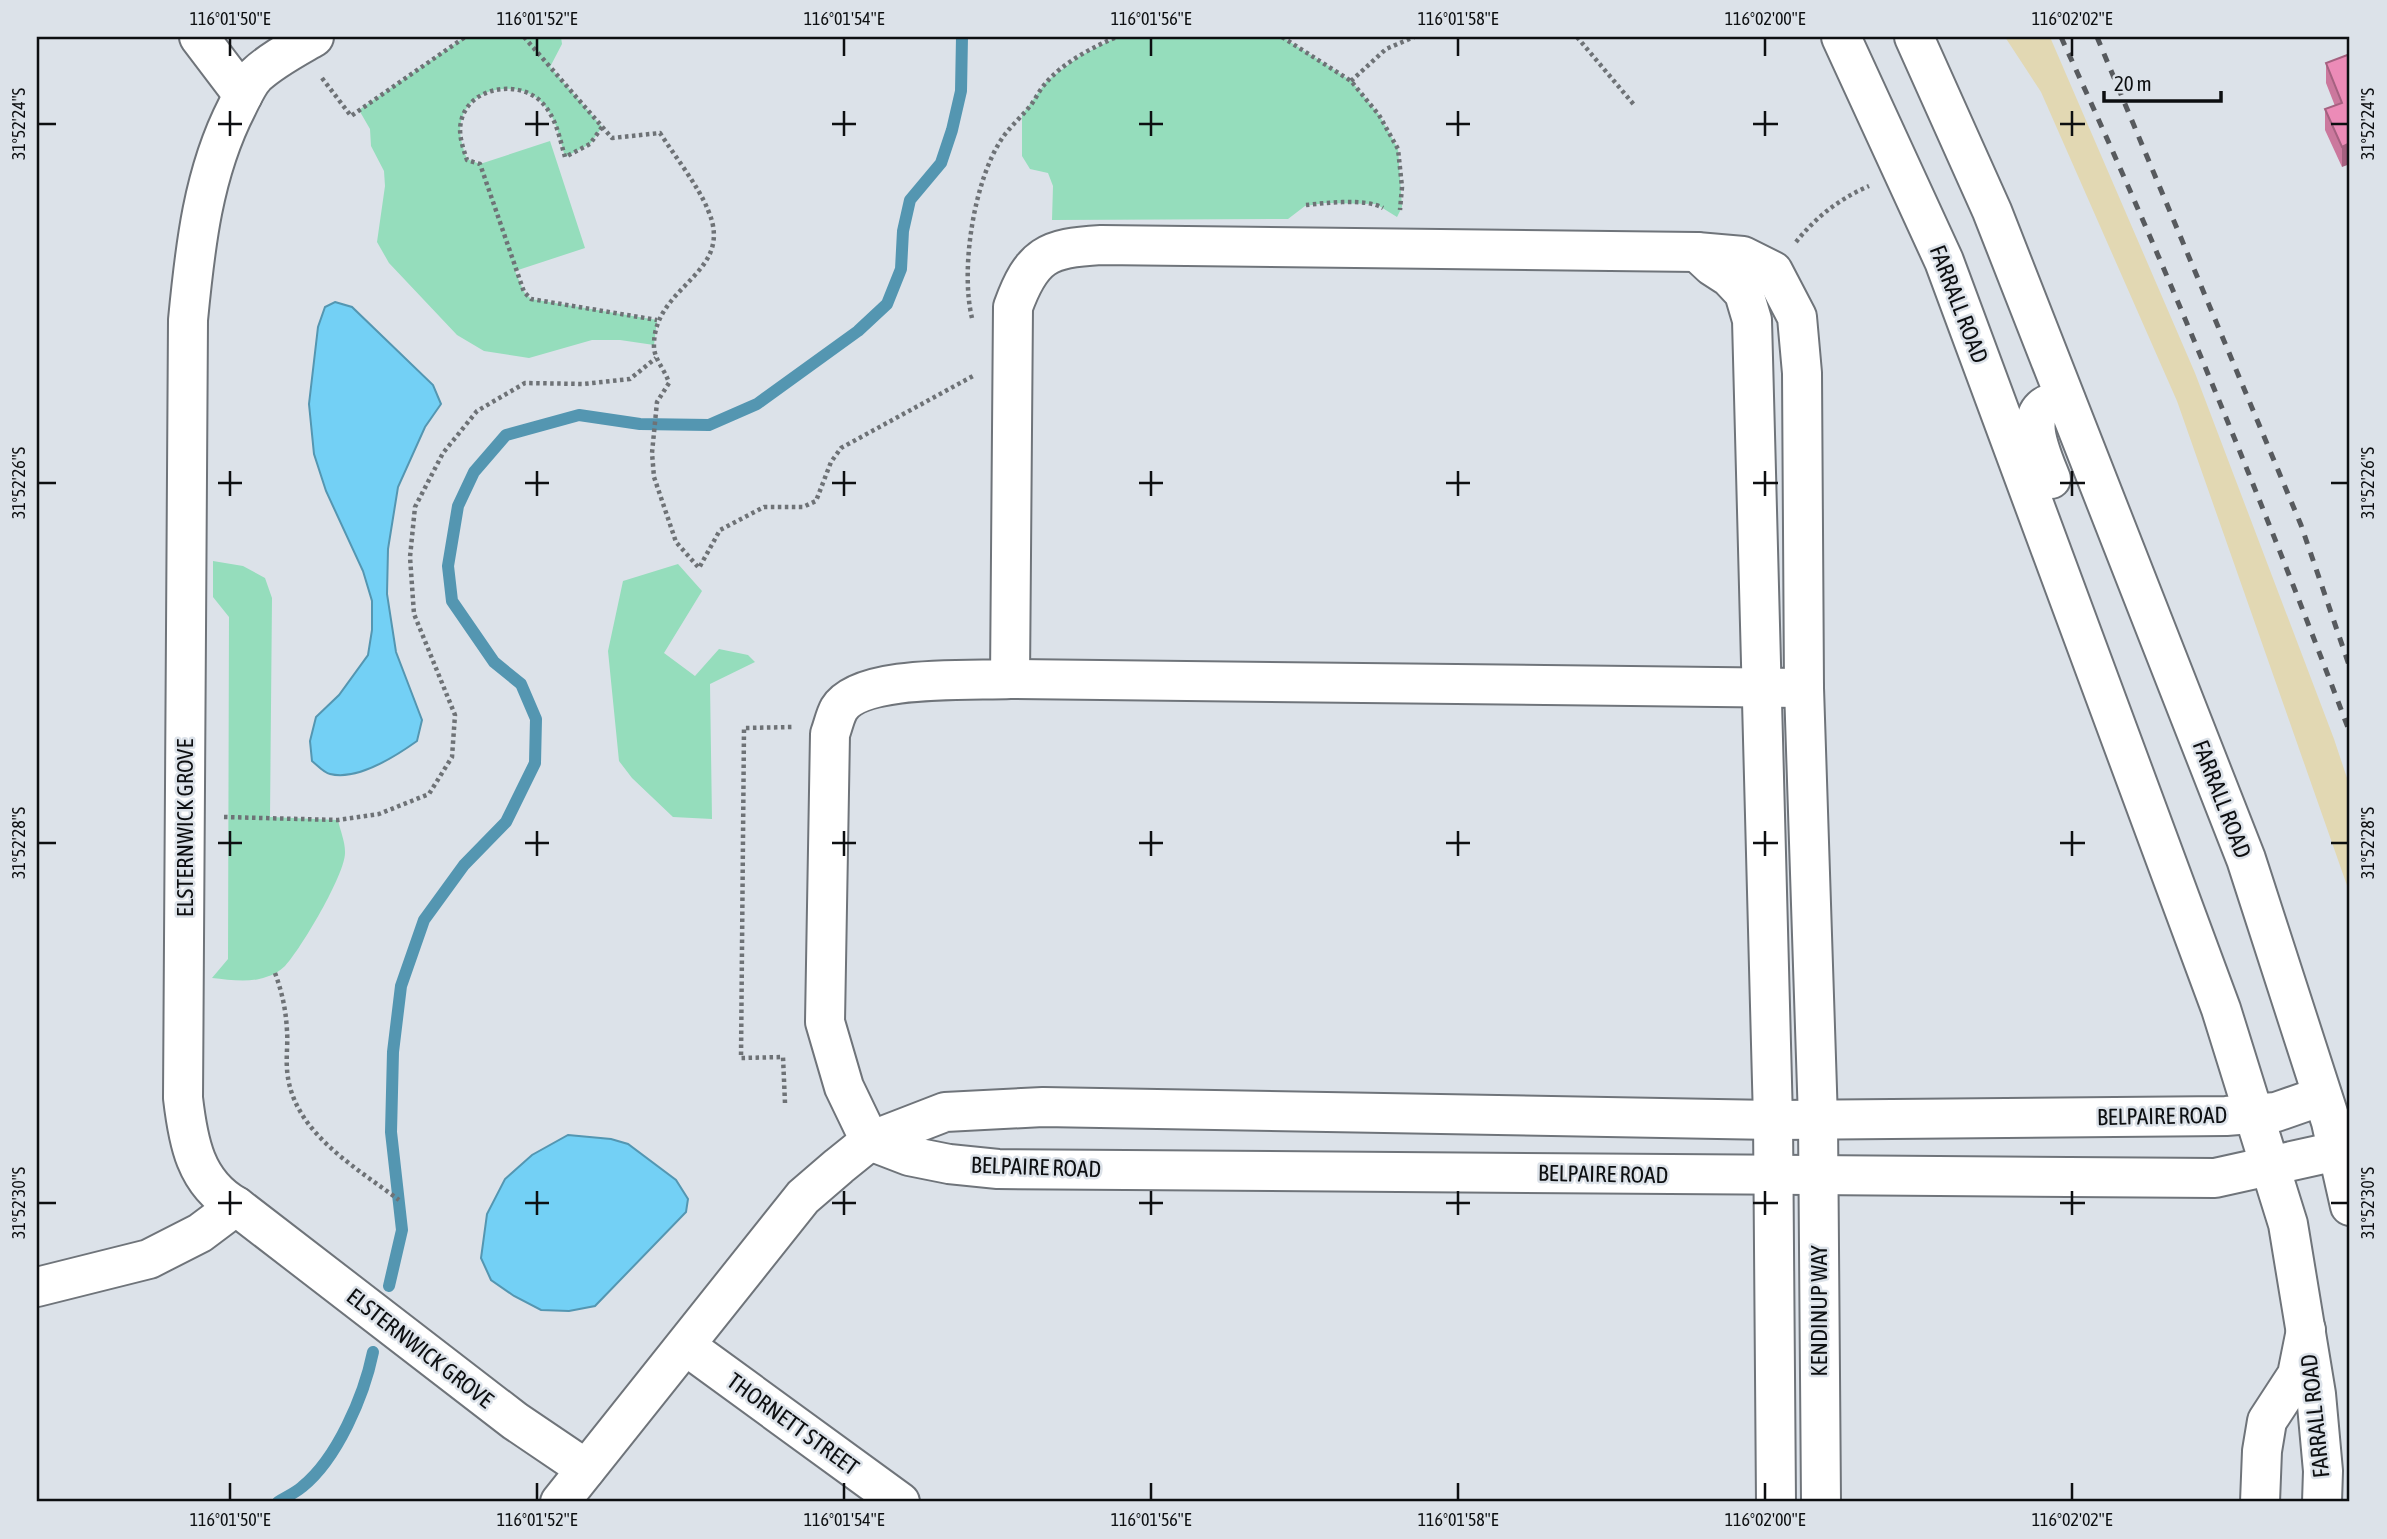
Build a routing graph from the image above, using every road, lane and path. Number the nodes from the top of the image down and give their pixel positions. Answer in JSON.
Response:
{"nodes":[{"id":1,"x":199,"y":37,"type":"edge"},
{"id":2,"x":465,"y":37,"type":"edge"},
{"id":3,"x":524,"y":37,"type":"edge"},
{"id":4,"x":1117,"y":37,"type":"edge"},
{"id":5,"x":1282,"y":37,"type":"edge"},
{"id":6,"x":1414,"y":37,"type":"edge"},
{"id":7,"x":1577,"y":37,"type":"edge"},
{"id":8,"x":1841,"y":37,"type":"edge"},
{"id":9,"x":1914,"y":37,"type":"edge"},
{"id":10,"x":1100,"y":40,"type":"edge"},
{"id":11,"x":306,"y":41,"type":"edge"},
{"id":12,"x":1351,"y":81,"type":"junction"},
{"id":13,"x":243,"y":95,"type":"junction"},
{"id":14,"x":1635,"y":106,"type":"dead end"},
{"id":15,"x":601,"y":127,"type":"junction"},
{"id":16,"x":1879,"y":182,"type":"dead end"},
{"id":17,"x":1397,"y":217,"type":"dead end"},
{"id":18,"x":1793,"y":247,"type":"dead end"},
{"id":19,"x":1697,"y":251,"type":"junction"},
{"id":20,"x":657,"y":320,"type":"junction"},
{"id":21,"x":972,"y":321,"type":"dead end"},
{"id":22,"x":656,"y":358,"type":"junction"},
{"id":23,"x":974,"y":365,"type":"dead end"},
{"id":24,"x":2066,"y":401,"type":"junction"},
{"id":25,"x":1010,"y":679,"type":"junction"},
{"id":26,"x":1761,"y":687,"type":"junction"},
{"id":27,"x":1804,"y":688,"type":"junction"},
{"id":28,"x":2105,"y":696,"type":"junction"},
{"id":29,"x":185,"y":818,"type":"junction"},
{"id":30,"x":275,"y":972,"type":"dead end"},
{"id":31,"x":2322,"y":1096,"type":"junction"},
{"id":32,"x":2254,"y":1114,"type":"junction"},
{"id":33,"x":1773,"y":1120,"type":"junction"},
{"id":34,"x":1818,"y":1120,"type":"junction"},
{"id":35,"x":870,"y":1141,"type":"junction"},
{"id":36,"x":2337,"y":1151,"type":"junction"},
{"id":37,"x":2270,"y":1167,"type":"junction"},
{"id":38,"x":1774,"y":1176,"type":"junction"},
{"id":39,"x":1818,"y":1176,"type":"junction"},
{"id":40,"x":399,"y":1200,"type":"dead end"},
{"id":41,"x":236,"y":1206,"type":"junction"},
{"id":42,"x":2350,"y":1206,"type":"edge"},
{"id":43,"x":37,"y":1287,"type":"edge"},
{"id":44,"x":2306,"y":1330,"type":"junction"},
{"id":45,"x":686,"y":1346,"type":"junction"},
{"id":46,"x":1776,"y":1369,"type":"junction"},
{"id":47,"x":1819,"y":1369,"type":"junction"},
{"id":48,"x":586,"y":1469,"type":"junction"},
{"id":49,"x":561,"y":1502,"type":"edge"},
{"id":50,"x":900,"y":1502,"type":"edge"},
{"id":51,"x":1776,"y":1502,"type":"edge"},
{"id":52,"x":1821,"y":1502,"type":"edge"},
{"id":53,"x":2260,"y":1502,"type":"edge"},
{"id":54,"x":2322,"y":1502,"type":"edge"}],
"edges":[{"from":1,"to":13,"type":"street"},
{"from":2,"to":11,"type":"path"},
{"from":3,"to":15,"type":"path"},
{"from":4,"to":10,"type":"path"},
{"from":5,"to":12,"type":"path"},
{"from":6,"to":12,"type":"path"},
{"from":7,"to":14,"type":"path"},
{"from":8,"to":28,"type":"street","name":"FARRALL ROAD"},
{"from":9,"to":24,"type":"street","name":"FARRALL ROAD"},
{"from":10,"to":21,"type":"path"},
{"from":11,"to":13,"type":"street","name":"ELSTERNWICK GROVE"},
{"from":12,"to":17,"type":"path"},
{"from":13,"to":29,"type":"street","name":"ELSTERNWICK GROVE"},
{"from":15,"to":20,"type":"path"},
{"from":15,"to":20,"type":"path"},
{"from":16,"to":18,"type":"path"},
{"from":19,"to":25,"type":"street","name":"KENDINUP WAY"},
{"from":19,"to":26,"type":"street","name":"KENDINUP WAY"},
{"from":19,"to":27,"type":"street","name":"KENDINUP WAY"},
{"from":20,"to":22,"type":"path"},
{"from":22,"to":23,"type":"path"},
{"from":22,"to":29,"type":"path"},
{"from":24,"to":28,"type":"street","name":"FARRALL ROAD"},
{"from":24,"to":31,"type":"street","name":"FARRALL ROAD"},
{"from":25,"to":26,"type":"street"},
{"from":25,"to":35,"type":"street"},
{"from":26,"to":27,"type":"street"},
{"from":26,"to":33,"type":"street","name":"KENDINUP WAY"},
{"from":27,"to":34,"type":"street","name":"KENDINUP WAY"},
{"from":28,"to":32,"type":"street","name":"FARRALL ROAD"},
{"from":29,"to":41,"type":"street","name":"ELSTERNWICK GROVE"},
{"from":30,"to":40,"type":"path"},
{"from":31,"to":32,"type":"street","name":"BELPAIRE ROAD"},
{"from":31,"to":36,"type":"street","name":"FARRALL ROAD"},
{"from":32,"to":34,"type":"street","name":"BELPAIRE ROAD"},
{"from":32,"to":37,"type":"street","name":"FARRALL ROAD"},
{"from":33,"to":34,"type":"street","name":"BELPAIRE ROAD"},
{"from":33,"to":35,"type":"street","name":"BELPAIRE ROAD"},
{"from":33,"to":38,"type":"street","name":"KENDINUP WAY"},
{"from":34,"to":39,"type":"street","name":"KENDINUP WAY"},
{"from":35,"to":38,"type":"street","name":"BELPAIRE ROAD"},
{"from":35,"to":45,"type":"street","name":"BELPAIRE ROAD"},
{"from":36,"to":37,"type":"street","name":"BELPAIRE ROAD"},
{"from":36,"to":42,"type":"street","name":"FARRALL ROAD"},
{"from":37,"to":39,"type":"street","name":"BELPAIRE ROAD"},
{"from":37,"to":44,"type":"street","name":"FARRALL ROAD"},
{"from":38,"to":39,"type":"street","name":"BELPAIRE ROAD"},
{"from":38,"to":46,"type":"street","name":"KENDINUP WAY"},
{"from":39,"to":47,"type":"street","name":"KENDINUP WAY"},
{"from":41,"to":43,"type":"street"},
{"from":41,"to":48,"type":"street","name":"ELSTERNWICK GROVE"},
{"from":44,"to":53,"type":"street","name":"FARRALL ROAD"},
{"from":44,"to":54,"type":"street","name":"FARRALL ROAD"},
{"from":45,"to":48,"type":"street","name":"BELPAIRE ROAD"},
{"from":45,"to":50,"type":"street","name":"THORNETT STREET"},
{"from":46,"to":47,"type":"street"},
{"from":46,"to":51,"type":"street","name":"KENDINUP WAY"},
{"from":47,"to":52,"type":"street","name":"KENDINUP WAY"},
{"from":48,"to":49,"type":"street","name":"BELPAIRE ROAD"}]}
